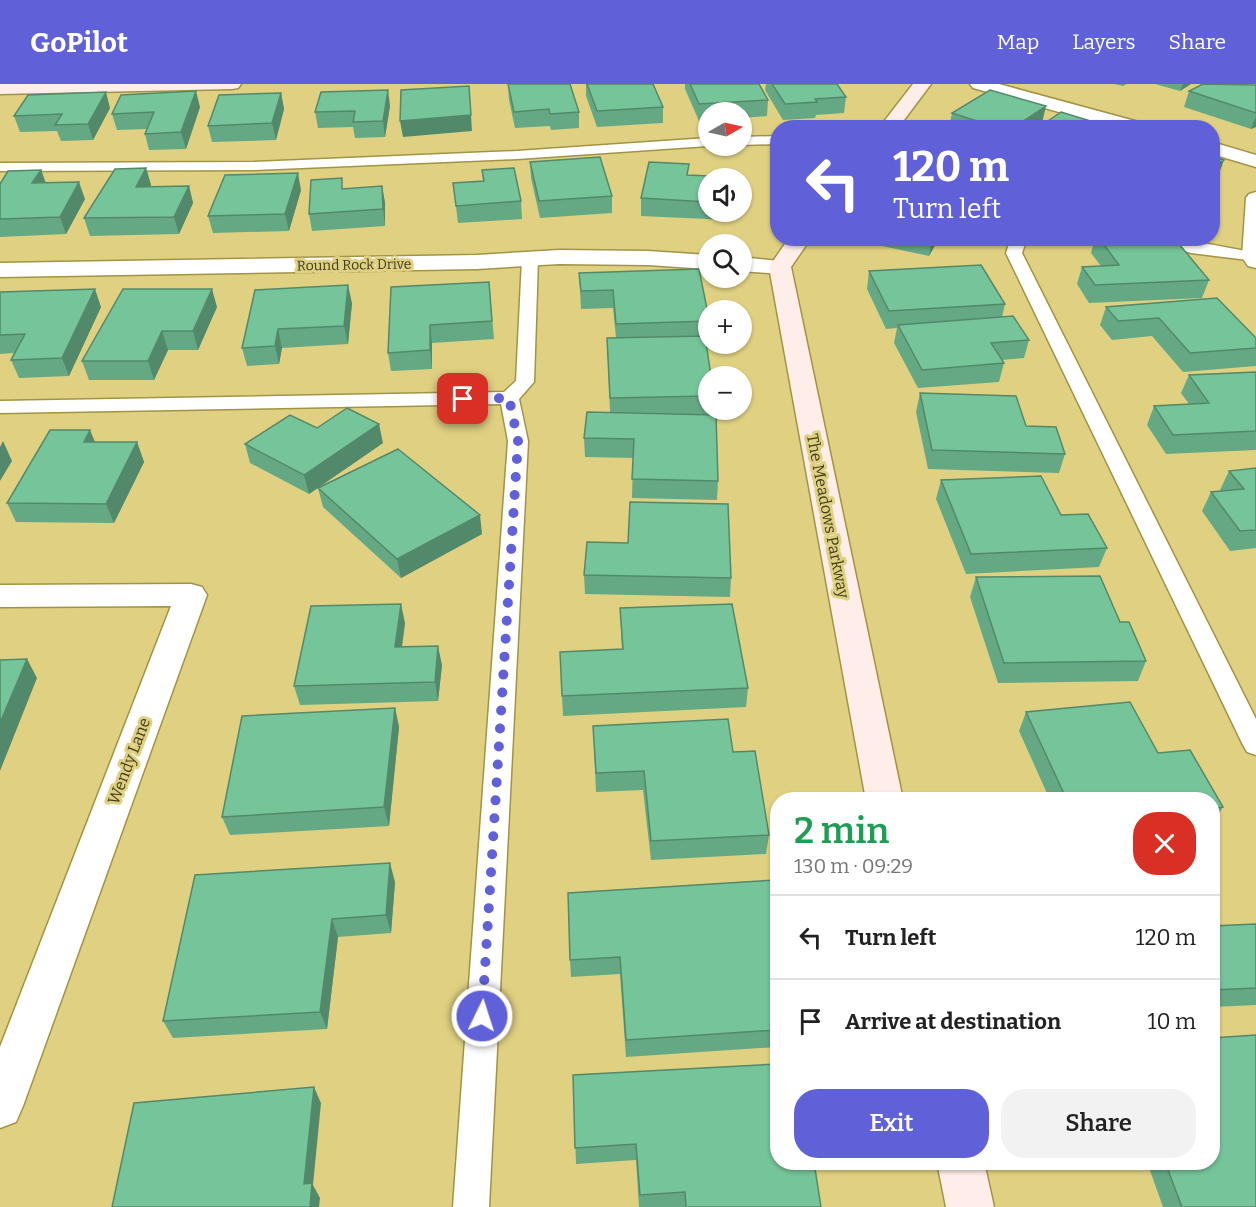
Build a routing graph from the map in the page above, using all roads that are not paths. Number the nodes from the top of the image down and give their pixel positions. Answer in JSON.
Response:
{"nodes":[{"id":1,"x":232,"y":84,"type":"edge"},
{"id":2,"x":922,"y":84,"type":"edge"},
{"id":3,"x":979,"y":84,"type":"edge"},
{"id":4,"x":0,"y":89,"type":"edge"},
{"id":5,"x":894,"y":120,"type":"edge"},
{"id":6,"x":1110,"y":120,"type":"edge"},
{"id":7,"x":770,"y":140,"type":"edge"},
{"id":8,"x":752,"y":141,"type":"edge"},
{"id":9,"x":698,"y":143,"type":"edge"},
{"id":10,"x":1220,"y":150,"type":"edge"},
{"id":11,"x":1256,"y":161,"type":"edge"},
{"id":12,"x":0,"y":167,"type":"edge"},
{"id":13,"x":1256,"y":198,"type":"edge"},
{"id":14,"x":794,"y":246,"type":"edge"},
{"id":15,"x":1016,"y":246,"type":"edge"},
{"id":16,"x":1185,"y":246,"type":"edge"},
{"id":17,"x":530,"y":259,"type":"junction"},
{"id":18,"x":1255,"y":259,"type":"edge"},
{"id":19,"x":698,"y":261,"type":"edge"},
{"id":20,"x":752,"y":265,"type":"edge"},
{"id":21,"x":780,"y":267,"type":"junction"},
{"id":22,"x":0,"y":270,"type":"edge"},
{"id":23,"x":509,"y":398,"type":"junction"},
{"id":24,"x":0,"y":406,"type":"edge"},
{"id":25,"x":0,"y":596,"type":"edge"},
{"id":26,"x":1256,"y":745,"type":"edge"},
{"id":27,"x":883,"y":792,"type":"edge"},
{"id":28,"x":0,"y":1106,"type":"edge"},
{"id":29,"x":962,"y":1170,"type":"edge"},
{"id":30,"x":471,"y":1207,"type":"edge"},
{"id":31,"x":970,"y":1207,"type":"edge"}],
"edges":[{"from":1,"to":4,"type":"street"},
{"from":2,"to":5,"type":"street"},
{"from":3,"to":6,"type":"street"},
{"from":7,"to":8,"type":"lane"},
{"from":9,"to":12,"type":"lane"},
{"from":10,"to":11,"type":"street"},
{"from":13,"to":18,"type":"street"},
{"from":14,"to":21,"type":"street"},
{"from":15,"to":26,"type":"lane"},
{"from":16,"to":18,"type":"lane"},
{"from":17,"to":19,"type":"street","name":"Round Rock Drive"},
{"from":17,"to":22,"type":"street","name":"Round Rock Drive"},
{"from":17,"to":23,"type":"lane"},
{"from":20,"to":21,"type":"street"},
{"from":21,"to":27,"type":"street","name":"The Meadows Parkway"},
{"from":23,"to":24,"type":"lane"},
{"from":23,"to":30,"type":"lane"},
{"from":25,"to":28,"type":"street","name":"Wendy Lane"},
{"from":29,"to":31,"type":"street"}]}
